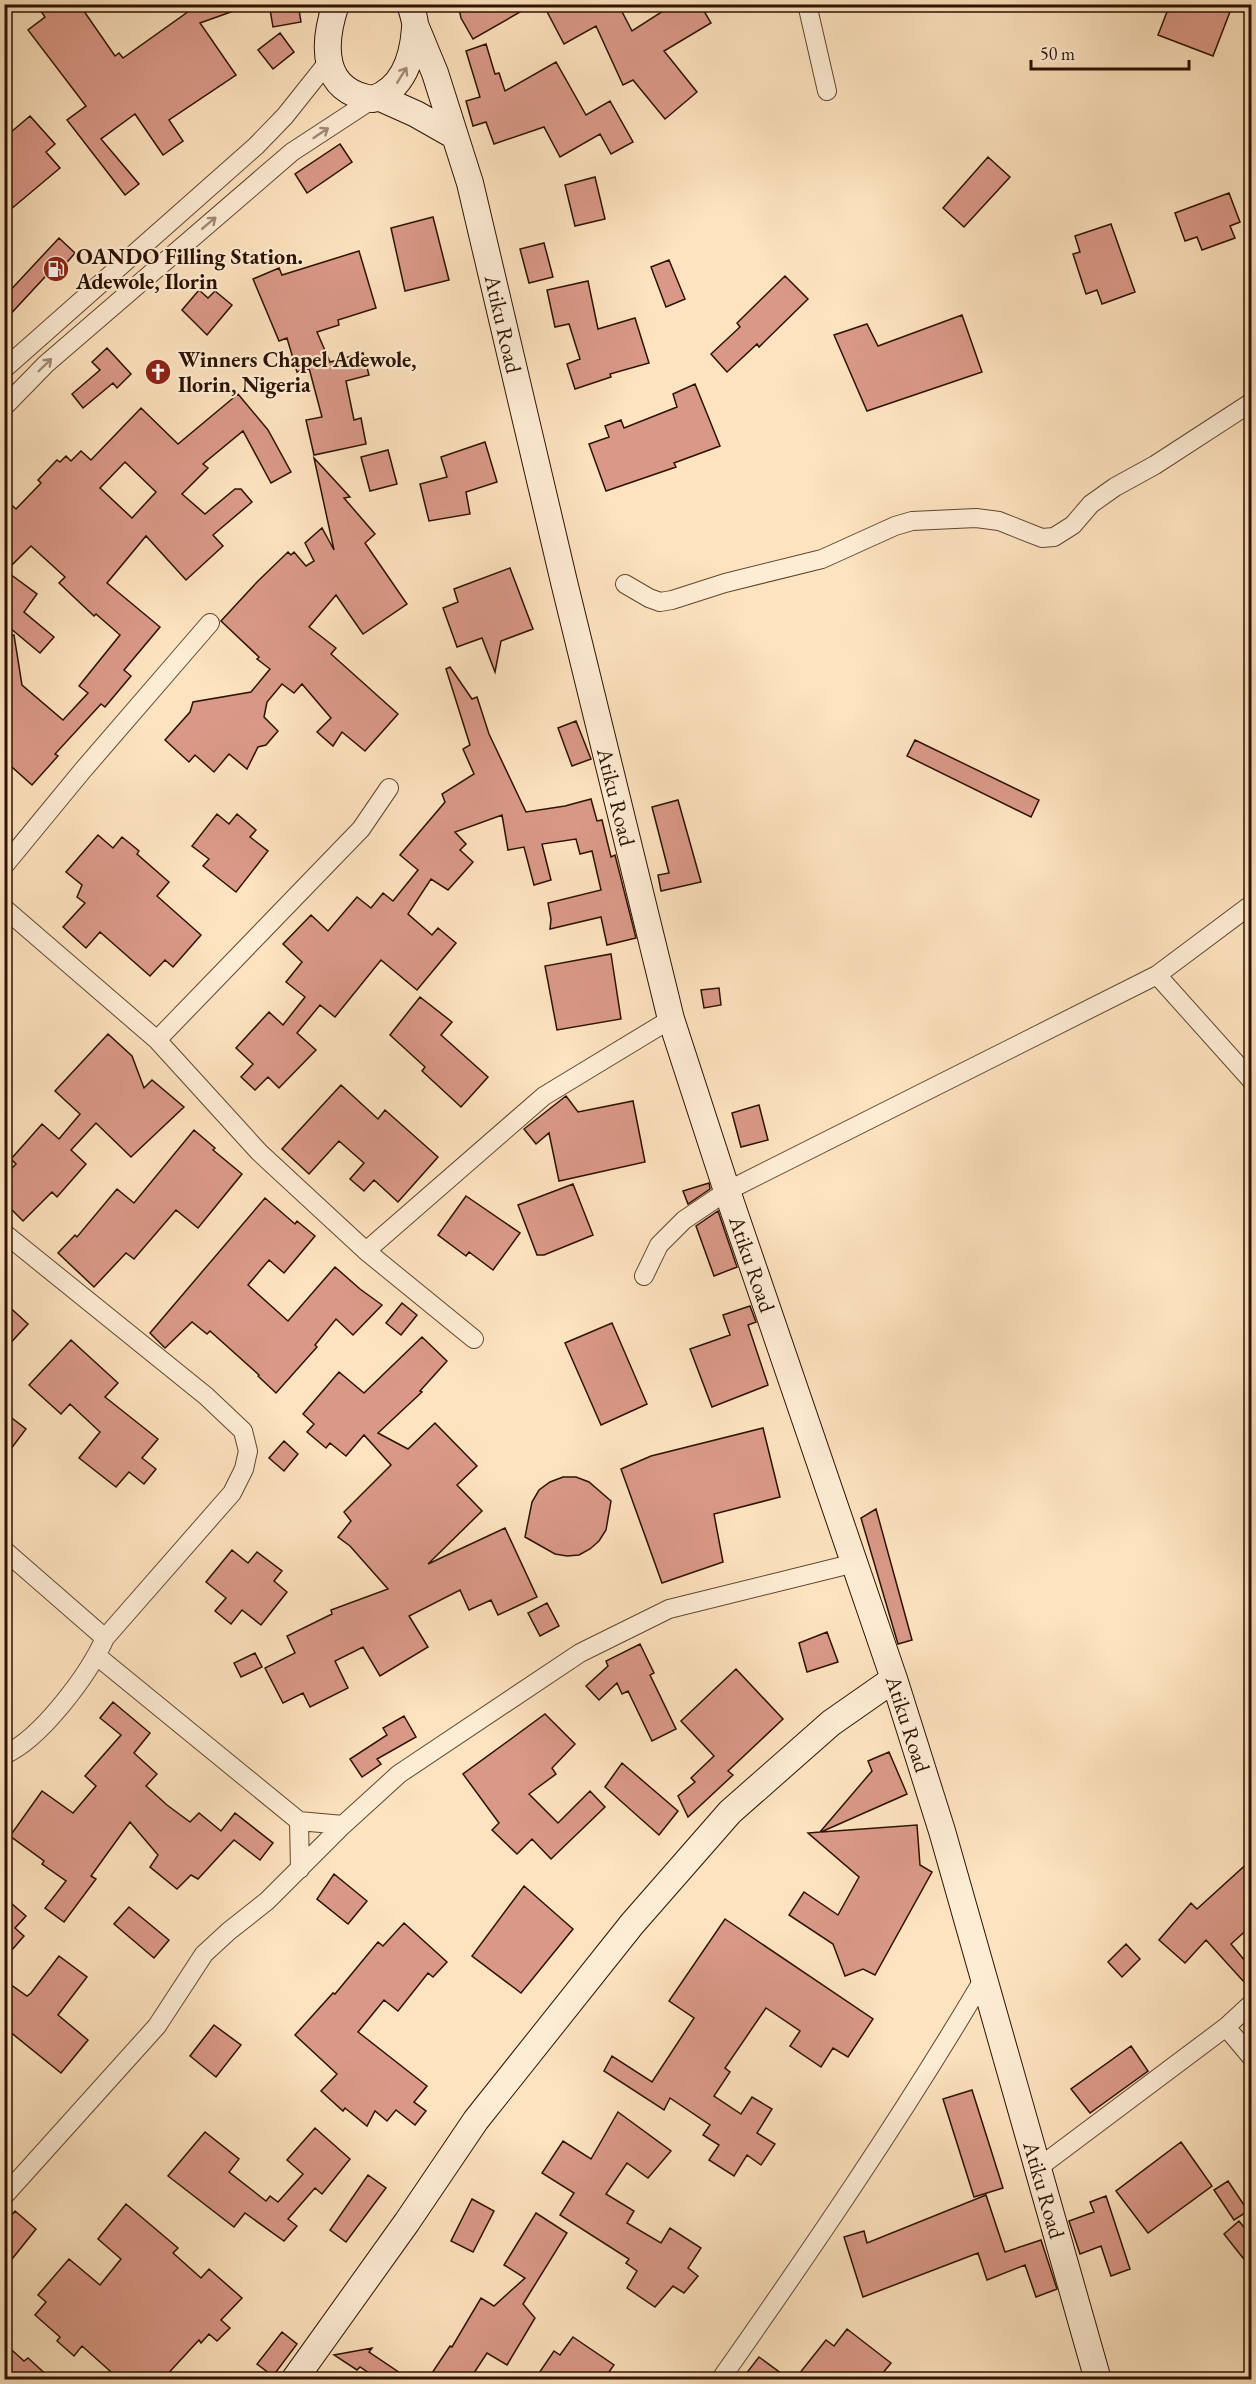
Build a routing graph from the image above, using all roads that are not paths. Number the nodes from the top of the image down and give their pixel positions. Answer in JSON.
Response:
{"nodes":[{"id":1,"x":336,"y":4,"type":"edge"},
{"id":2,"x":814,"y":7,"type":"edge"},
{"id":3,"x":413,"y":16,"type":"edge"},
{"id":4,"x":328,"y":62,"type":"junction"},
{"id":5,"x":827,"y":91,"type":"dead end"},
{"id":6,"x":376,"y":98,"type":"junction"},
{"id":7,"x":453,"y":135,"type":"junction"},
{"id":8,"x":4,"y":369,"type":"edge"},
{"id":9,"x":1251,"y":402,"type":"edge"},
{"id":10,"x":4,"y":407,"type":"edge"},
{"id":11,"x":625,"y":584,"type":"dead end"},
{"id":12,"x":210,"y":623,"type":"dead end"},
{"id":13,"x":389,"y":788,"type":"dead end"},
{"id":14,"x":4,"y":866,"type":"edge"},
{"id":15,"x":1251,"y":903,"type":"edge"},
{"id":16,"x":4,"y":908,"type":"edge"},
{"id":17,"x":1157,"y":975,"type":"junction"},
{"id":18,"x":671,"y":1019,"type":"junction"},
{"id":19,"x":157,"y":1040,"type":"junction"},
{"id":20,"x":1251,"y":1081,"type":"edge"},
{"id":21,"x":727,"y":1191,"type":"junction"},
{"id":22,"x":4,"y":1233,"type":"edge"},
{"id":23,"x":366,"y":1251,"type":"junction"},
{"id":24,"x":644,"y":1276,"type":"dead end"},
{"id":25,"x":474,"y":1339,"type":"dead end"},
{"id":26,"x":4,"y":1551,"type":"edge"},
{"id":27,"x":855,"y":1563,"type":"junction"},
{"id":28,"x":105,"y":1638,"type":"junction"},
{"id":29,"x":97,"y":1656,"type":"junction"},
{"id":30,"x":894,"y":1679,"type":"junction"},
{"id":31,"x":4,"y":1755,"type":"edge"},
{"id":32,"x":299,"y":1821,"type":"junction"},
{"id":33,"x":343,"y":1825,"type":"junction"},
{"id":34,"x":300,"y":1869,"type":"junction"},
{"id":35,"x":983,"y":1980,"type":"junction"},
{"id":36,"x":1251,"y":2003,"type":"edge"},
{"id":37,"x":1226,"y":2027,"type":"junction"},
{"id":38,"x":1251,"y":2058,"type":"edge"},
{"id":39,"x":1038,"y":2168,"type":"junction"},
{"id":40,"x":4,"y":2196,"type":"edge"},
{"id":41,"x":294,"y":2379,"type":"edge"},
{"id":42,"x":720,"y":2379,"type":"edge"},
{"id":43,"x":1098,"y":2379,"type":"edge"}],
"edges":[{"from":1,"to":4,"type":"street"},
{"from":2,"to":5,"type":"street"},
{"from":6,"to":3,"type":"street","one_way":true},
{"from":3,"to":7,"type":"street","name":"Atiku Road"},
{"from":4,"to":6,"type":"street"},
{"from":4,"to":8,"type":"street"},
{"from":6,"to":7,"type":"street"},
{"from":10,"to":6,"type":"street","one_way":true},
{"from":7,"to":18,"type":"street","name":"Atiku Road"},
{"from":9,"to":11,"type":"street"},
{"from":12,"to":14,"type":"street"},
{"from":13,"to":19,"type":"street"},
{"from":15,"to":17,"type":"street"},
{"from":16,"to":19,"type":"street"},
{"from":17,"to":20,"type":"street"},
{"from":17,"to":21,"type":"street"},
{"from":18,"to":21,"type":"street","name":"Atiku Road"},
{"from":18,"to":23,"type":"street"},
{"from":19,"to":23,"type":"street"},
{"from":21,"to":24,"type":"street"},
{"from":21,"to":27,"type":"street","name":"Atiku Road"},
{"from":22,"to":28,"type":"street"},
{"from":23,"to":25,"type":"street"},
{"from":26,"to":28,"type":"street"},
{"from":27,"to":30,"type":"street","name":"Atiku Road"},
{"from":27,"to":33,"type":"street"},
{"from":28,"to":29,"type":"street"},
{"from":29,"to":31,"type":"street"},
{"from":29,"to":32,"type":"street"},
{"from":30,"to":35,"type":"street","name":"Atiku Road"},
{"from":30,"to":41,"type":"street"},
{"from":32,"to":33,"type":"street"},
{"from":32,"to":34,"type":"street"},
{"from":33,"to":34,"type":"street"},
{"from":34,"to":40,"type":"street"},
{"from":35,"to":39,"type":"street","name":"Atiku Road"},
{"from":35,"to":42,"type":"street"},
{"from":36,"to":37,"type":"street"},
{"from":37,"to":38,"type":"street"},
{"from":37,"to":39,"type":"street"},
{"from":39,"to":43,"type":"street","name":"Atiku Road"}]}
